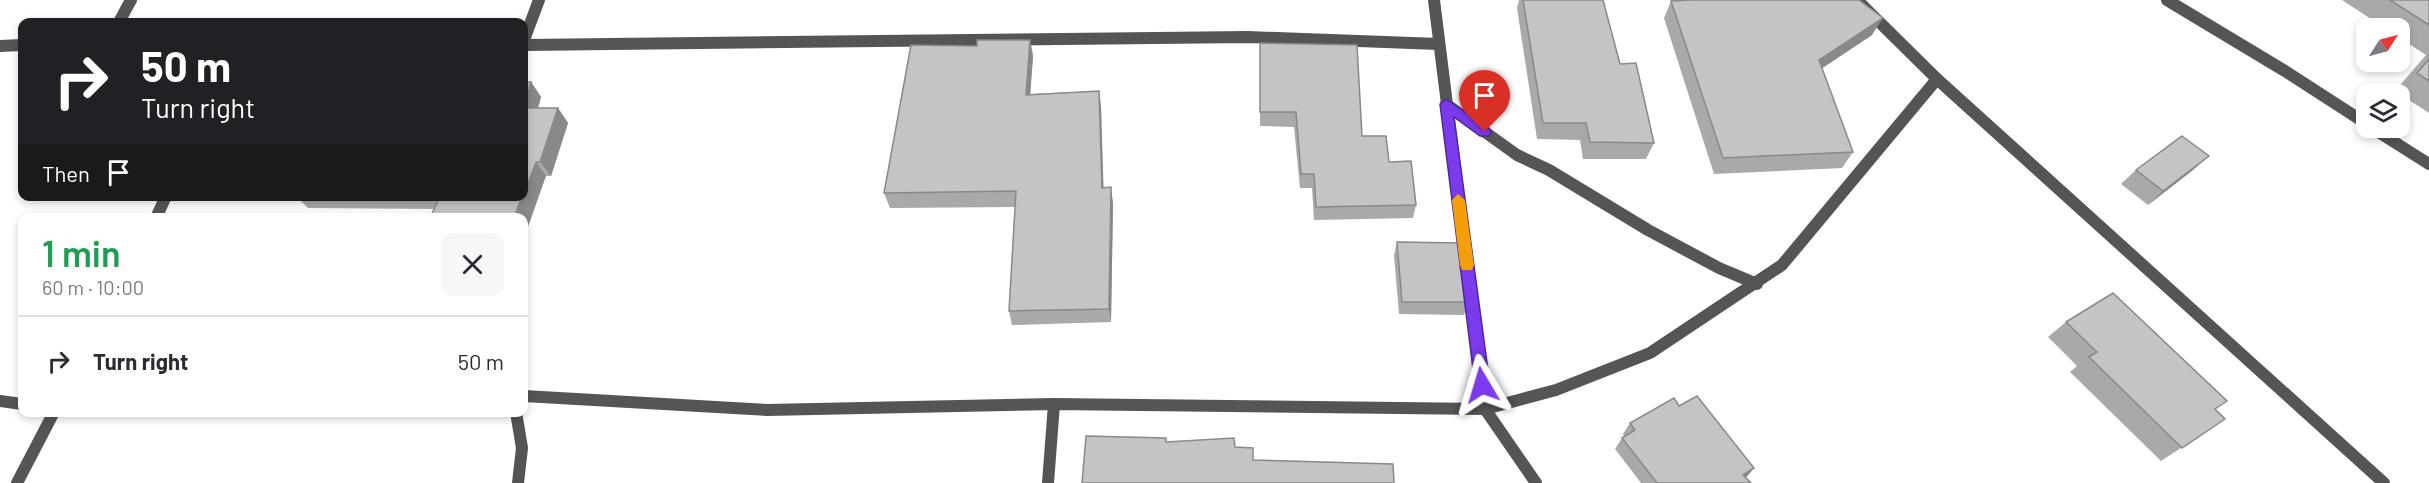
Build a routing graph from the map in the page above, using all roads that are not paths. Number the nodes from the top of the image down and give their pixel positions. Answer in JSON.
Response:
{"nodes":[{"id":1,"x":131,"y":0,"type":"edge"},
{"id":2,"x":540,"y":0,"type":"edge"},
{"id":3,"x":1434,"y":0,"type":"edge"},
{"id":4,"x":1857,"y":0,"type":"edge"},
{"id":5,"x":2167,"y":0,"type":"edge"},
{"id":6,"x":121,"y":18,"type":"edge"},
{"id":7,"x":528,"y":32,"type":"edge"},
{"id":8,"x":528,"y":42,"type":"edge"},
{"id":9,"x":1439,"y":44,"type":"junction"},
{"id":10,"x":18,"y":45,"type":"edge"},
{"id":11,"x":0,"y":46,"type":"edge"},
{"id":12,"x":1937,"y":79,"type":"junction"},
{"id":13,"x":1446,"y":104,"type":"junction"},
{"id":14,"x":2356,"y":117,"type":"edge"},
{"id":15,"x":2388,"y":138,"type":"edge"},
{"id":16,"x":2429,"y":164,"type":"edge"},
{"id":17,"x":1757,"y":284,"type":"junction"},
{"id":18,"x":528,"y":396,"type":"edge"},
{"id":19,"x":0,"y":401,"type":"edge"},
{"id":20,"x":18,"y":403,"type":"edge"},
{"id":21,"x":1054,"y":404,"type":"junction"},
{"id":22,"x":1485,"y":408,"type":"junction"},
{"id":23,"x":51,"y":417,"type":"edge"},
{"id":24,"x":518,"y":417,"type":"edge"},
{"id":25,"x":17,"y":483,"type":"edge"},
{"id":26,"x":518,"y":483,"type":"edge"},
{"id":27,"x":1048,"y":483,"type":"edge"},
{"id":28,"x":1536,"y":483,"type":"edge"},
{"id":29,"x":2384,"y":483,"type":"edge"}],
"edges":[{"from":1,"to":6,"type":"street"},
{"from":2,"to":7,"type":"street"},
{"from":3,"to":9,"type":"street"},
{"from":4,"to":12,"type":"street"},
{"from":5,"to":14,"type":"street"},
{"from":8,"to":9,"type":"street"},
{"from":9,"to":13,"type":"street"},
{"from":10,"to":11,"type":"street"},
{"from":12,"to":17,"type":"street"},
{"from":12,"to":29,"type":"street"},
{"from":13,"to":17,"type":"street"},
{"from":13,"to":22,"type":"street"},
{"from":15,"to":16,"type":"street"},
{"from":17,"to":22,"type":"street"},
{"from":18,"to":21,"type":"street"},
{"from":19,"to":20,"type":"street"},
{"from":21,"to":22,"type":"street"},
{"from":21,"to":27,"type":"street"},
{"from":22,"to":28,"type":"street"},
{"from":23,"to":25,"type":"street"},
{"from":24,"to":26,"type":"street"}]}
